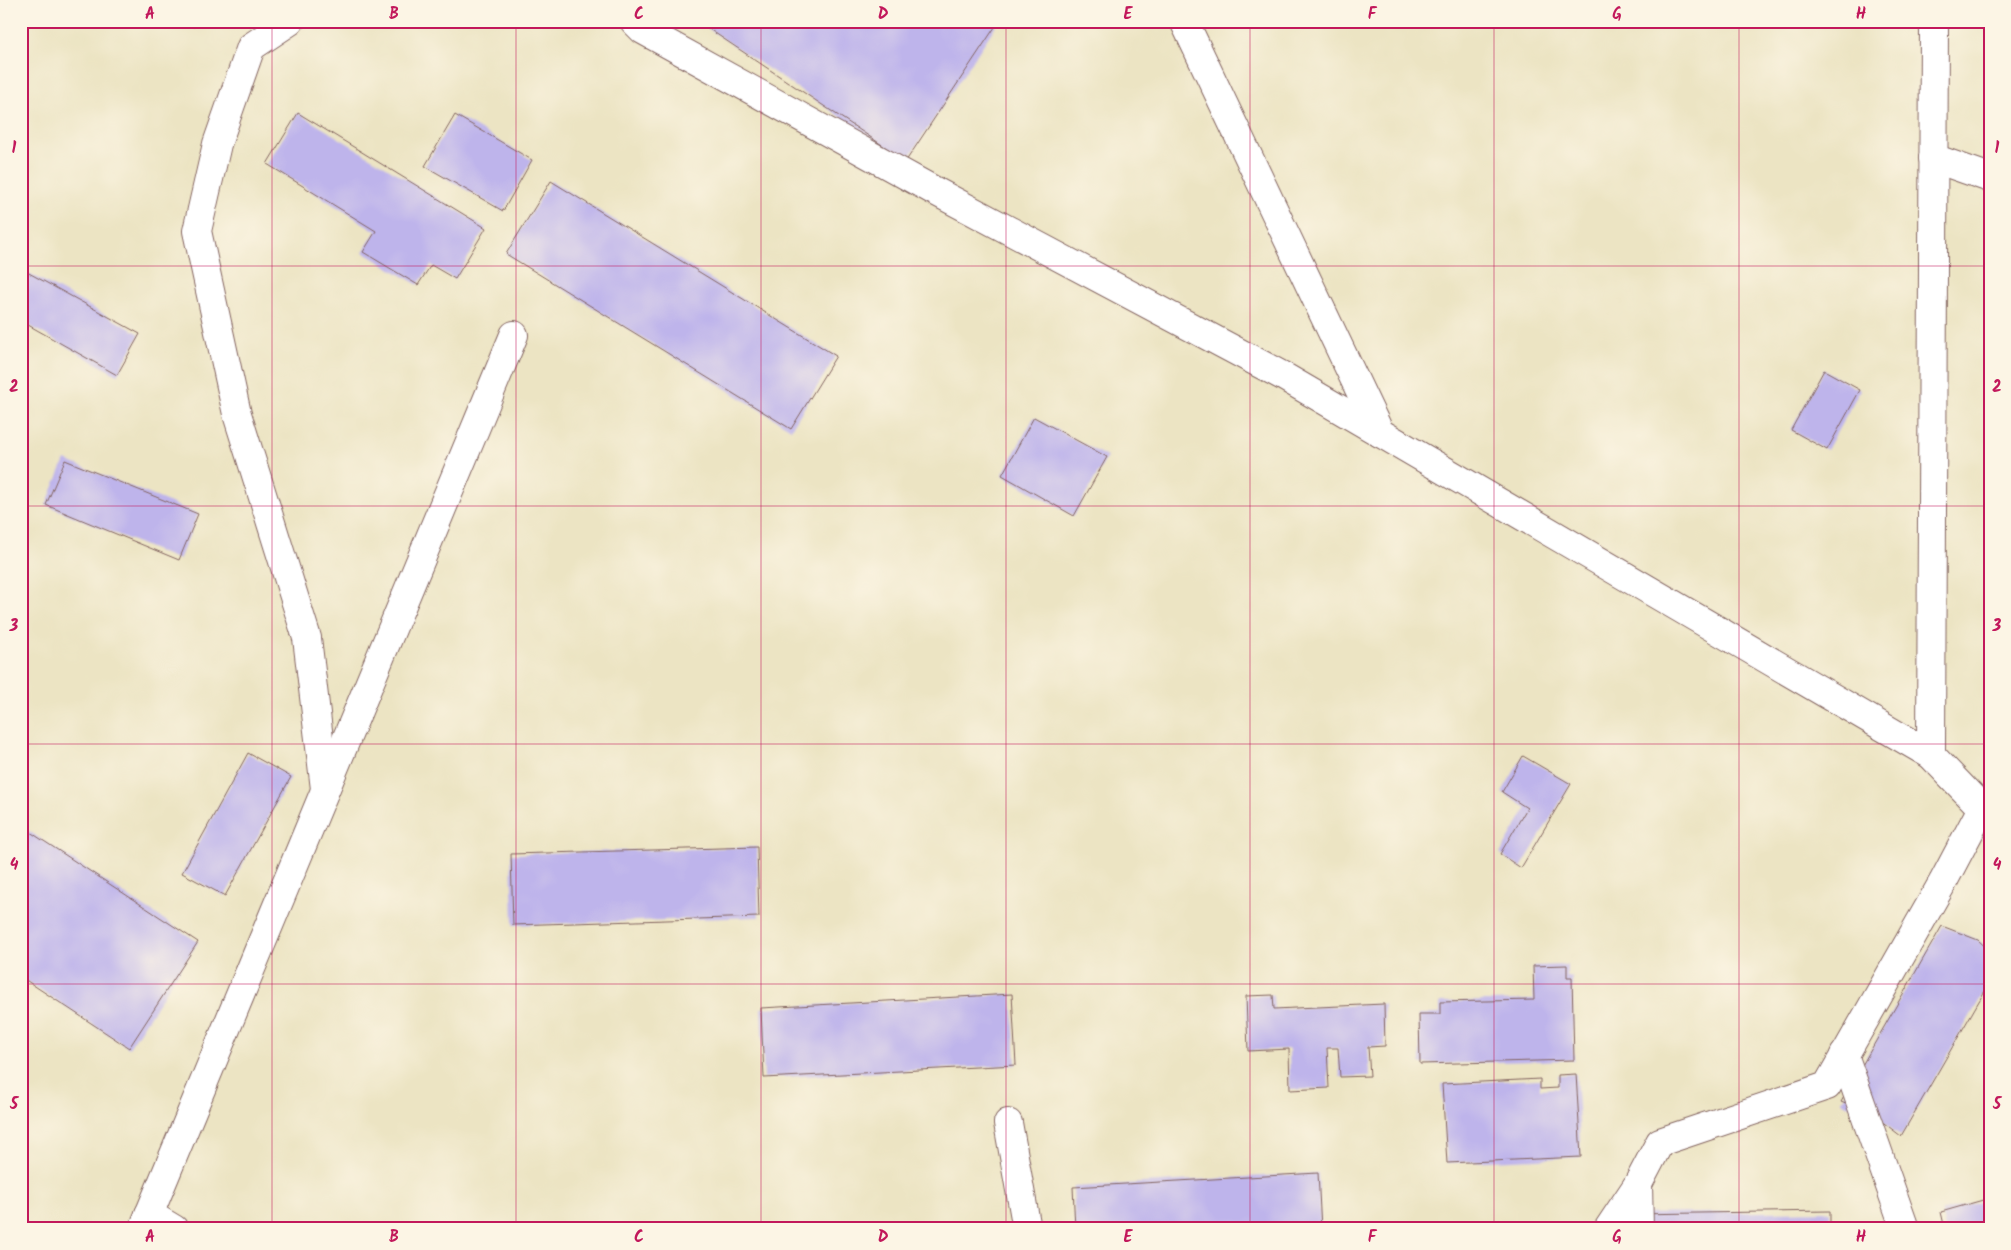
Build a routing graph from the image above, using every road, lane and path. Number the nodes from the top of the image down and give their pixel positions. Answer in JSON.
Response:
{"nodes":[{"id":1,"x":290,"y":21,"type":"edge"},
{"id":2,"x":634,"y":21,"type":"edge"},
{"id":3,"x":1184,"y":21,"type":"edge"},
{"id":4,"x":1934,"y":21,"type":"edge"},
{"id":5,"x":1933,"y":158,"type":"junction"},
{"id":6,"x":1990,"y":178,"type":"edge"},
{"id":7,"x":514,"y":335,"type":"dead end"},
{"id":8,"x":1380,"y":433,"type":"junction"},
{"id":9,"x":1931,"y":755,"type":"junction"},
{"id":10,"x":325,"y":791,"type":"junction"},
{"id":11,"x":1986,"y":810,"type":"edge"},
{"id":12,"x":1844,"y":1055,"type":"junction"},
{"id":13,"x":1008,"y":1123,"type":"dead end"},
{"id":14,"x":1638,"y":1184,"type":"junction"},
{"id":15,"x":146,"y":1221,"type":"edge"},
{"id":16,"x":174,"y":1229,"type":"edge"},
{"id":17,"x":1027,"y":1229,"type":"edge"},
{"id":18,"x":1608,"y":1229,"type":"edge"},
{"id":19,"x":1638,"y":1229,"type":"edge"},
{"id":20,"x":1904,"y":1229,"type":"edge"}],
"edges":[{"from":1,"to":10,"type":"street"},
{"from":2,"to":8,"type":"street"},
{"from":3,"to":8,"type":"street"},
{"from":4,"to":5,"type":"street"},
{"from":5,"to":6,"type":"street"},
{"from":5,"to":9,"type":"street"},
{"from":7,"to":10,"type":"street"},
{"from":8,"to":9,"type":"street"},
{"from":9,"to":11,"type":"street"},
{"from":10,"to":15,"type":"street"},
{"from":11,"to":12,"type":"street"},
{"from":12,"to":14,"type":"street"},
{"from":12,"to":20,"type":"street"},
{"from":13,"to":17,"type":"street"},
{"from":14,"to":18,"type":"street"},
{"from":14,"to":19,"type":"street"},
{"from":15,"to":16,"type":"street"}]}
